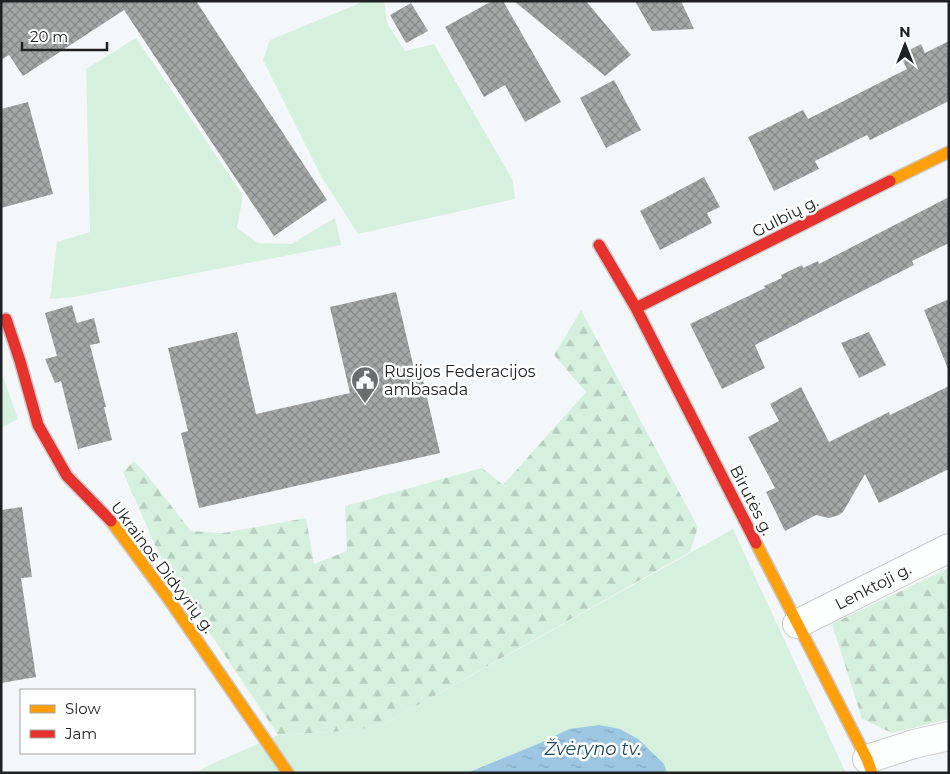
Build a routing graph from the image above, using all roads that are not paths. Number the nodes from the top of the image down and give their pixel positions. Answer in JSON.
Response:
{"nodes":[{"id":1,"x":949,"y":152,"type":"edge"},
{"id":2,"x":599,"y":245,"type":"dead end"},
{"id":3,"x":636,"y":308,"type":"junction"},
{"id":4,"x":6,"y":319,"type":"dead end"},
{"id":5,"x":949,"y":548,"type":"edge"},
{"id":6,"x":797,"y":624,"type":"junction"},
{"id":7,"x":949,"y":736,"type":"edge"},
{"id":8,"x":870,"y":766,"type":"edge"},
{"id":9,"x":288,"y":773,"type":"edge"}],
"edges":[{"from":1,"to":3,"type":"street","name":"Gulbių g."},
{"from":2,"to":3,"type":"street","name":"Birutės g."},
{"from":3,"to":6,"type":"street","name":"Birutės g."},
{"from":4,"to":9,"type":"street","name":"Ukrainos Didvyrių g."},
{"from":5,"to":6,"type":"street","name":"Lenktoji g."},
{"from":6,"to":8,"type":"street","name":"Birutės g."},
{"from":7,"to":8,"type":"street"}]}
